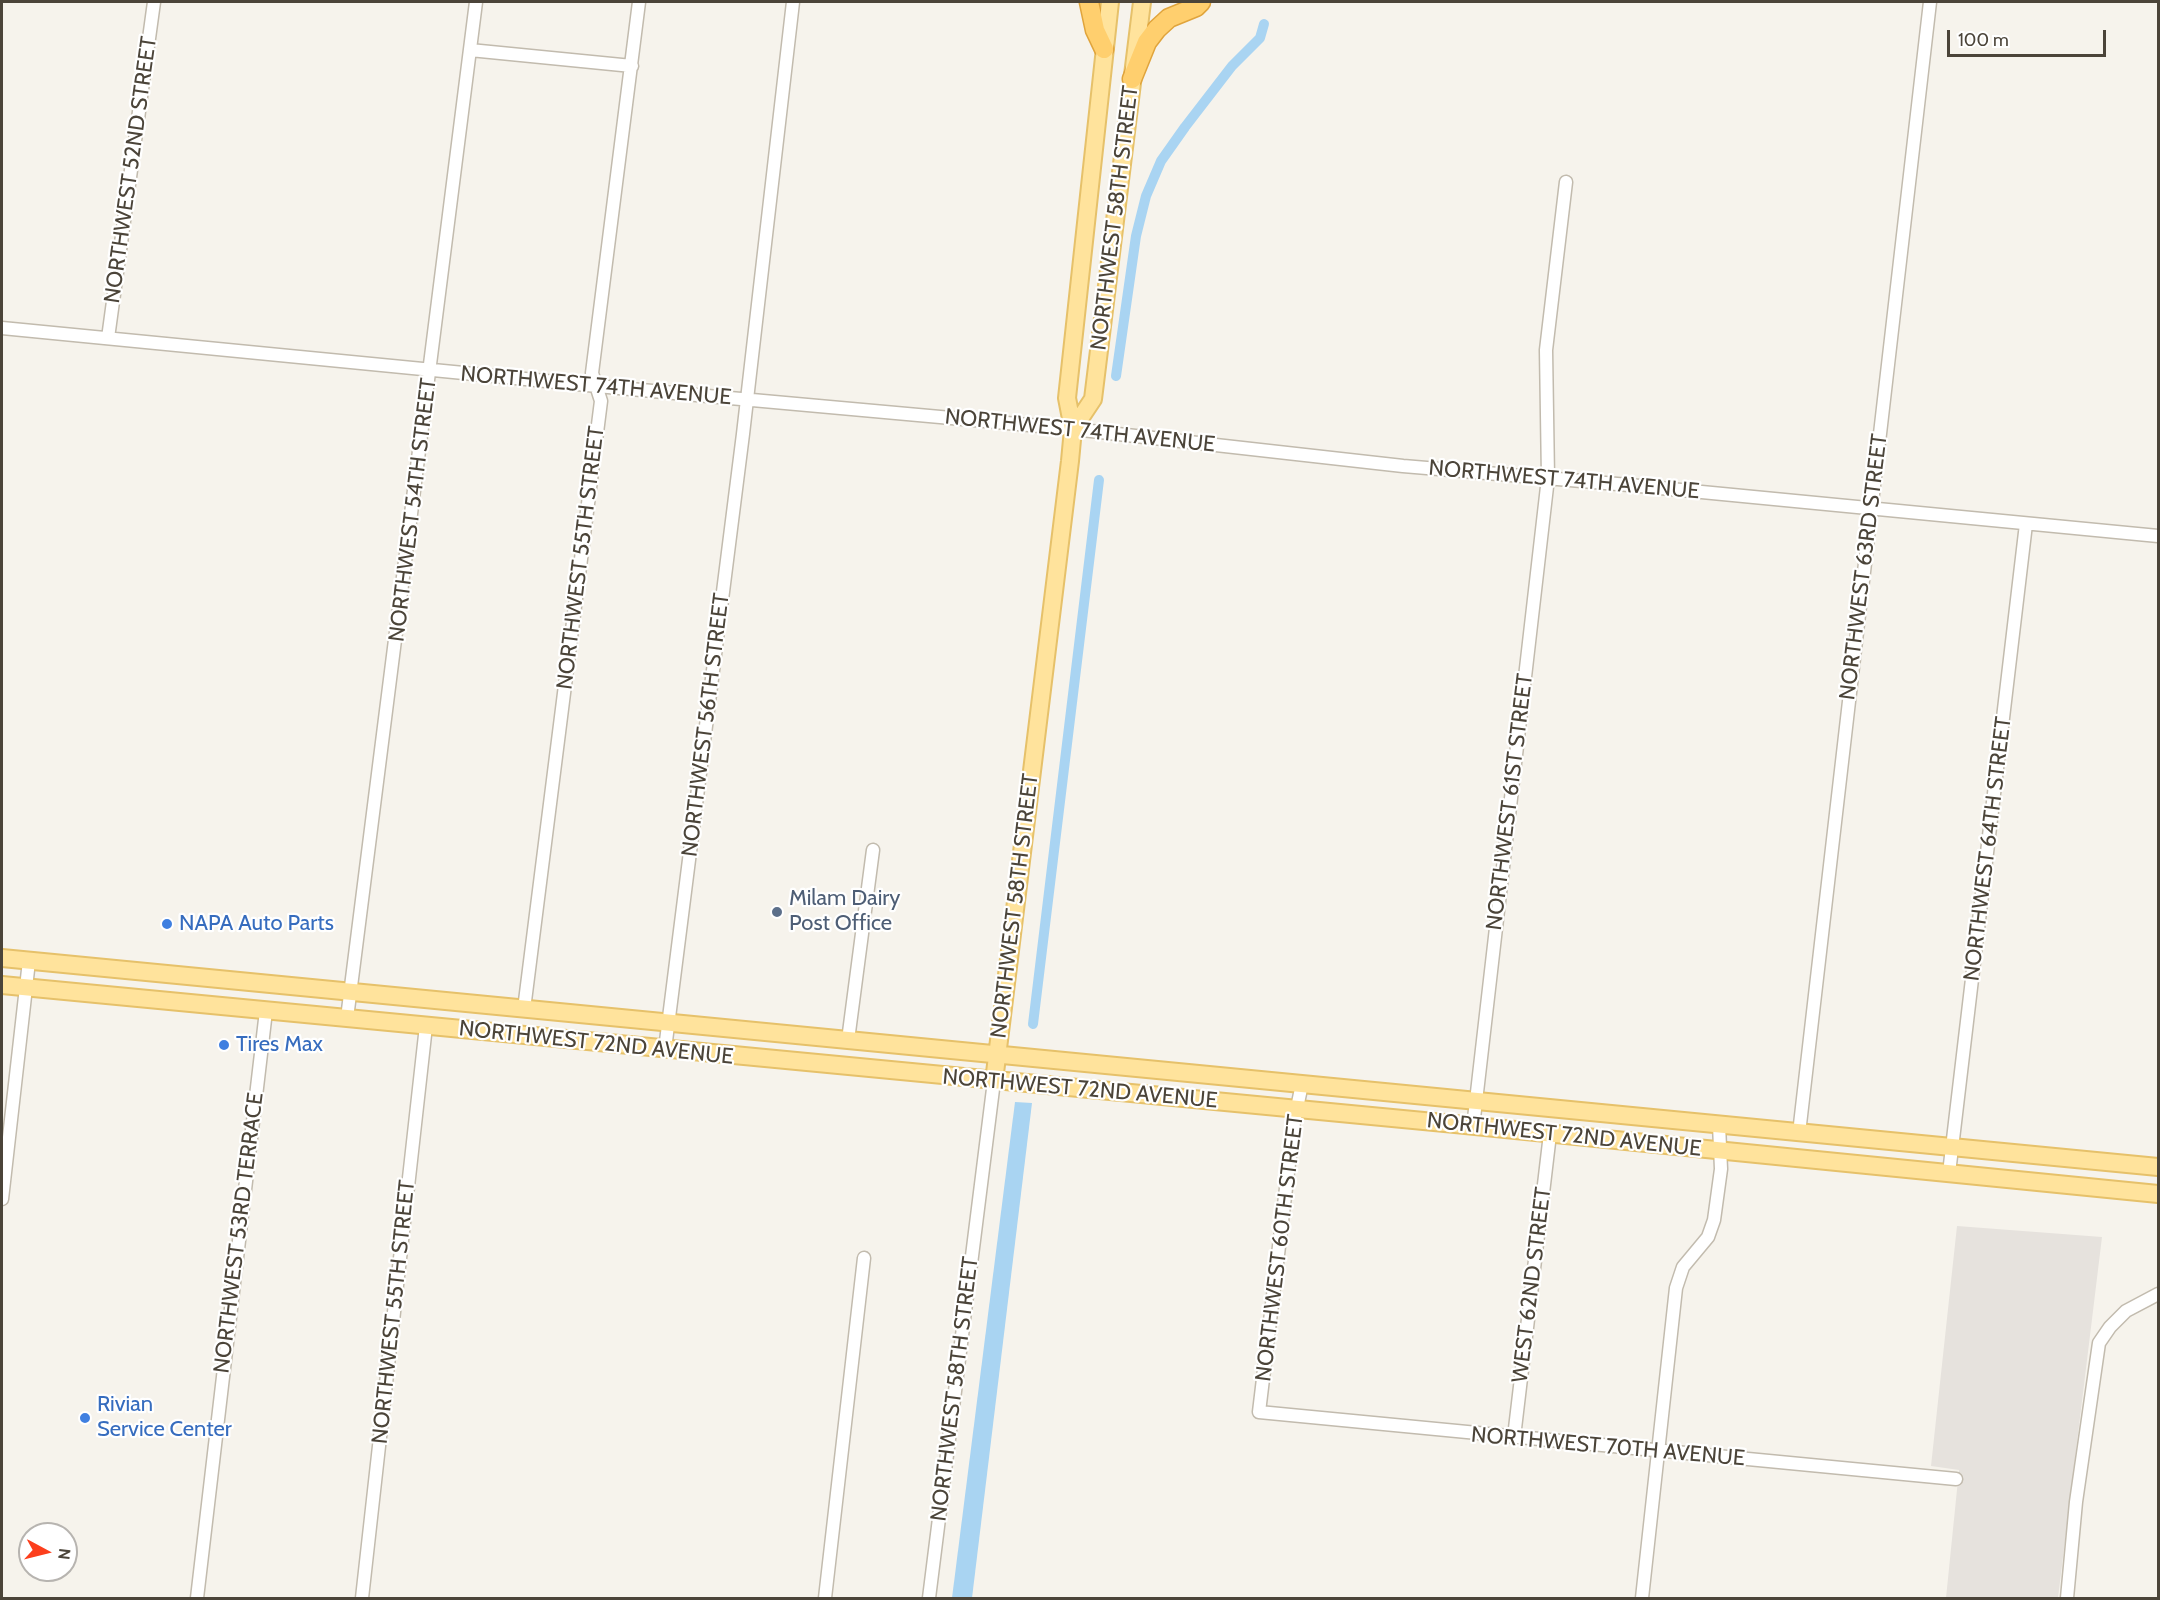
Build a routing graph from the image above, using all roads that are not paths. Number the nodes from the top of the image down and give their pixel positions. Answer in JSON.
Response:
{"nodes":[{"id":1,"x":154,"y":2,"type":"edge"},
{"id":2,"x":476,"y":2,"type":"edge"},
{"id":3,"x":639,"y":2,"type":"edge"},
{"id":4,"x":793,"y":2,"type":"edge"},
{"id":5,"x":1089,"y":2,"type":"edge"},
{"id":6,"x":1110,"y":2,"type":"edge"},
{"id":7,"x":1142,"y":2,"type":"edge"},
{"id":8,"x":1201,"y":2,"type":"edge"},
{"id":9,"x":1930,"y":2,"type":"edge"},
{"id":10,"x":1104,"y":49,"type":"junction"},
{"id":11,"x":470,"y":50,"type":"junction"},
{"id":12,"x":632,"y":66,"type":"junction"},
{"id":13,"x":1132,"y":79,"type":"junction"},
{"id":14,"x":1566,"y":182,"type":"dead end"},
{"id":15,"x":2,"y":328,"type":"edge"},
{"id":16,"x":108,"y":338,"type":"junction"},
{"id":17,"x":431,"y":370,"type":"junction"},
{"id":18,"x":597,"y":386,"type":"junction"},
{"id":19,"x":746,"y":400,"type":"junction"},
{"id":20,"x":1073,"y":429,"type":"junction"},
{"id":21,"x":1548,"y":478,"type":"junction"},
{"id":22,"x":1870,"y":510,"type":"junction"},
{"id":23,"x":2026,"y":524,"type":"junction"},
{"id":24,"x":2158,"y":536,"type":"edge"},
{"id":25,"x":873,"y":850,"type":"dead end"},
{"id":26,"x":2,"y":958,"type":"edge"},
{"id":27,"x":29,"y":961,"type":"junction"},
{"id":28,"x":2,"y":985,"type":"edge"},
{"id":29,"x":26,"y":988,"type":"junction"},
{"id":30,"x":350,"y":993,"type":"junction"},
{"id":31,"x":524,"y":1009,"type":"junction"},
{"id":32,"x":266,"y":1011,"type":"junction"},
{"id":33,"x":347,"y":1018,"type":"junction"},
{"id":34,"x":669,"y":1023,"type":"junction"},
{"id":35,"x":426,"y":1026,"type":"junction"},
{"id":36,"x":848,"y":1040,"type":"junction"},
{"id":37,"x":665,"y":1049,"type":"junction"},
{"id":38,"x":997,"y":1054,"type":"junction"},
{"id":39,"x":994,"y":1081,"type":"junction"},
{"id":40,"x":1302,"y":1084,"type":"junction"},
{"id":41,"x":1476,"y":1101,"type":"junction"},
{"id":42,"x":1296,"y":1110,"type":"junction"},
{"id":43,"x":1719,"y":1125,"type":"junction"},
{"id":44,"x":1473,"y":1127,"type":"junction"},
{"id":45,"x":1799,"y":1133,"type":"junction"},
{"id":46,"x":1550,"y":1134,"type":"junction"},
{"id":47,"x":1952,"y":1147,"type":"junction"},
{"id":48,"x":1720,"y":1151,"type":"junction"},
{"id":49,"x":2158,"y":1167,"type":"edge"},
{"id":50,"x":1949,"y":1173,"type":"junction"},
{"id":51,"x":2158,"y":1194,"type":"edge"},
{"id":52,"x":2,"y":1199,"type":"edge"},
{"id":53,"x":864,"y":1257,"type":"dead end"},
{"id":54,"x":2158,"y":1294,"type":"edge"},
{"id":55,"x":1259,"y":1412,"type":"joint"},
{"id":56,"x":1514,"y":1437,"type":"junction"},
{"id":57,"x":1658,"y":1452,"type":"junction"},
{"id":58,"x":1956,"y":1479,"type":"dead end"},
{"id":59,"x":197,"y":1599,"type":"edge"},
{"id":60,"x":362,"y":1599,"type":"edge"},
{"id":61,"x":825,"y":1599,"type":"edge"},
{"id":62,"x":929,"y":1599,"type":"edge"},
{"id":63,"x":1642,"y":1599,"type":"edge"},
{"id":64,"x":2067,"y":1599,"type":"edge"}],
"edges":[{"from":1,"to":16,"type":"street","name":"NORTHWEST 52ND STREET"},
{"from":2,"to":11,"type":"street","name":"NORTHWEST 54TH STREET"},
{"from":3,"to":12,"type":"street","name":"NORTHWEST 55TH STREET"},
{"from":4,"to":19,"type":"street","name":"NORTHWEST 56TH STREET"},
{"from":5,"to":10,"type":"highway"},
{"from":6,"to":10,"type":"main road","name":"NORTHWEST 58TH STREET"},
{"from":7,"to":13,"type":"main road","name":"NORTHWEST 58TH STREET"},
{"from":8,"to":13,"type":"highway"},
{"from":9,"to":22,"type":"street","name":"NORTHWEST 63RD STREET"},
{"from":10,"to":20,"type":"main road","name":"NORTHWEST 58TH STREET"},
{"from":11,"to":12,"type":"street"},
{"from":11,"to":17,"type":"street","name":"NORTHWEST 54TH STREET"},
{"from":12,"to":18,"type":"street","name":"NORTHWEST 55TH STREET"},
{"from":13,"to":20,"type":"main road","name":"NORTHWEST 58TH STREET"},
{"from":14,"to":21,"type":"street","name":"NORTHWEST 61ST STREET"},
{"from":15,"to":16,"type":"street","name":"NORTHWEST 74TH AVENUE"},
{"from":16,"to":17,"type":"street","name":"NORTHWEST 74TH AVENUE"},
{"from":17,"to":18,"type":"street","name":"NORTHWEST 74TH AVENUE"},
{"from":17,"to":30,"type":"street","name":"NORTHWEST 54TH STREET"},
{"from":18,"to":19,"type":"street","name":"NORTHWEST 74TH AVENUE"},
{"from":18,"to":31,"type":"street","name":"NORTHWEST 55TH STREET"},
{"from":19,"to":20,"type":"street","name":"NORTHWEST 74TH AVENUE"},
{"from":19,"to":34,"type":"street","name":"NORTHWEST 56TH STREET"},
{"from":20,"to":21,"type":"street","name":"NORTHWEST 74TH AVENUE"},
{"from":20,"to":38,"type":"main road","name":"NORTHWEST 58TH STREET"},
{"from":21,"to":22,"type":"street","name":"NORTHWEST 74TH AVENUE"},
{"from":21,"to":41,"type":"street","name":"NORTHWEST 61ST STREET"},
{"from":22,"to":23,"type":"street","name":"NORTHWEST 74TH AVENUE"},
{"from":22,"to":45,"type":"street","name":"NORTHWEST 63RD STREET"},
{"from":23,"to":24,"type":"street","name":"NORTHWEST 74TH AVENUE"},
{"from":23,"to":47,"type":"street","name":"NORTHWEST 64TH STREET"},
{"from":25,"to":36,"type":"street"},
{"from":26,"to":27,"type":"main road","name":"NORTHWEST 72ND AVENUE"},
{"from":27,"to":29,"type":"street"},
{"from":27,"to":30,"type":"main road","name":"NORTHWEST 72ND AVENUE"},
{"from":28,"to":29,"type":"main road","name":"NORTHWEST 72ND AVENUE"},
{"from":29,"to":32,"type":"main road","name":"NORTHWEST 72ND AVENUE"},
{"from":29,"to":52,"type":"street"},
{"from":30,"to":31,"type":"main road","name":"NORTHWEST 72ND AVENUE"},
{"from":30,"to":33,"type":"street","name":"NORTHWEST 54TH STREET"},
{"from":31,"to":34,"type":"main road","name":"NORTHWEST 72ND AVENUE"},
{"from":32,"to":33,"type":"main road","name":"NORTHWEST 72ND AVENUE"},
{"from":32,"to":59,"type":"street","name":"NORTHWEST 53RD TERRACE"},
{"from":33,"to":35,"type":"main road","name":"NORTHWEST 72ND AVENUE"},
{"from":34,"to":36,"type":"main road","name":"NORTHWEST 72ND AVENUE"},
{"from":34,"to":37,"type":"street","name":"NORTHWEST 56TH STREET"},
{"from":35,"to":37,"type":"main road","name":"NORTHWEST 72ND AVENUE"},
{"from":35,"to":60,"type":"street","name":"NORTHWEST 55TH STREET"},
{"from":36,"to":38,"type":"main road","name":"NORTHWEST 72ND AVENUE"},
{"from":37,"to":39,"type":"main road","name":"NORTHWEST 72ND AVENUE"},
{"from":38,"to":39,"type":"main road","name":"NORTHWEST 58TH STREET"},
{"from":38,"to":40,"type":"main road","name":"NORTHWEST 72ND AVENUE"},
{"from":39,"to":42,"type":"main road","name":"NORTHWEST 72ND AVENUE"},
{"from":39,"to":62,"type":"street","name":"NORTHWEST 58TH STREET"},
{"from":40,"to":41,"type":"main road","name":"NORTHWEST 72ND AVENUE"},
{"from":40,"to":42,"type":"street","name":"NORTHWEST 60TH STREET"},
{"from":41,"to":43,"type":"main road","name":"NORTHWEST 72ND AVENUE"},
{"from":41,"to":44,"type":"street","name":"NORTHWEST 61ST STREET"},
{"from":42,"to":44,"type":"main road","name":"NORTHWEST 72ND AVENUE"},
{"from":42,"to":55,"type":"street","name":"NORTHWEST 60TH STREET"},
{"from":43,"to":45,"type":"main road","name":"NORTHWEST 72ND AVENUE"},
{"from":43,"to":48,"type":"street"},
{"from":44,"to":46,"type":"main road","name":"NORTHWEST 72ND AVENUE"},
{"from":45,"to":47,"type":"main road","name":"NORTHWEST 72ND AVENUE"},
{"from":46,"to":48,"type":"main road","name":"NORTHWEST 72ND AVENUE"},
{"from":46,"to":56,"type":"street","name":"WEST 62ND STREET"},
{"from":47,"to":49,"type":"main road","name":"NORTHWEST 72ND AVENUE"},
{"from":47,"to":50,"type":"street","name":"NORTHWEST 64TH STREET"},
{"from":48,"to":50,"type":"main road","name":"NORTHWEST 72ND AVENUE"},
{"from":48,"to":57,"type":"street"},
{"from":50,"to":51,"type":"main road","name":"NORTHWEST 72ND AVENUE"},
{"from":53,"to":61,"type":"street"},
{"from":54,"to":64,"type":"street"},
{"from":55,"to":56,"type":"street","name":"NORTHWEST 70TH AVENUE"},
{"from":56,"to":57,"type":"street","name":"NORTHWEST 70TH AVENUE"},
{"from":57,"to":58,"type":"street","name":"NORTHWEST 70TH AVENUE"},
{"from":57,"to":63,"type":"street"}]}
